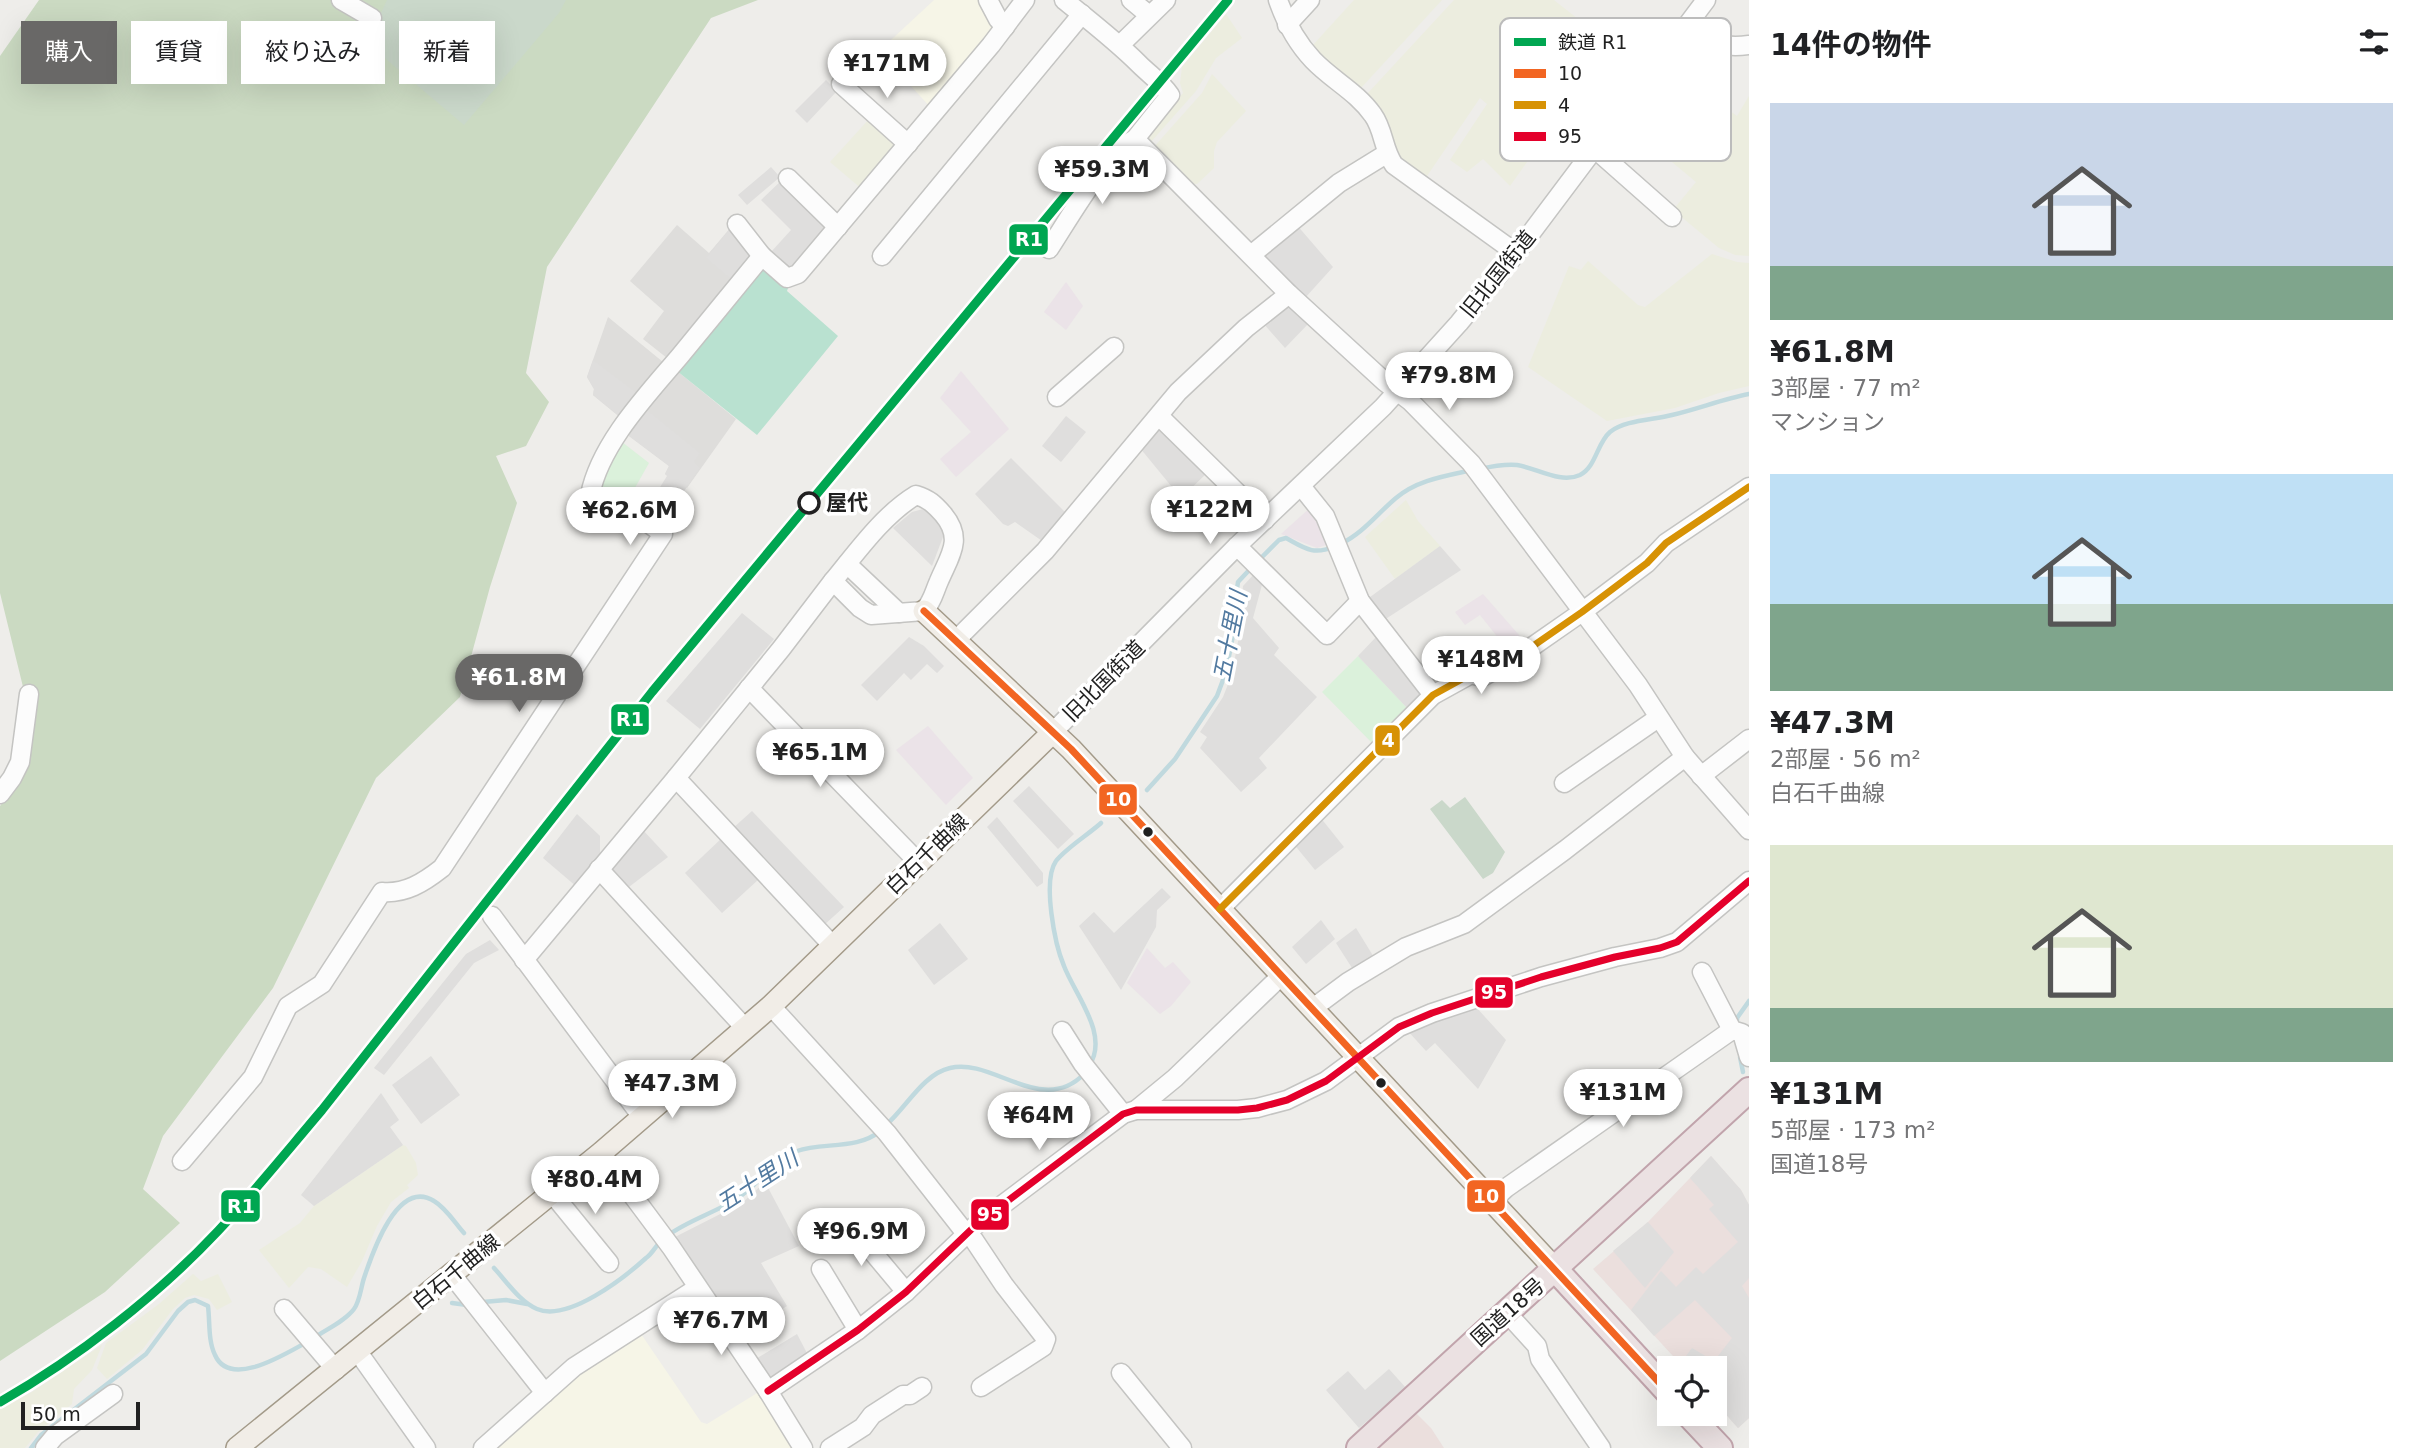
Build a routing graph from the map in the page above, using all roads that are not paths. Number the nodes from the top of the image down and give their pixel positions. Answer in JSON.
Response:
{"nodes":[{"id":1,"x":341,"y":0,"type":"edge"},
{"id":2,"x":988,"y":0,"type":"edge"},
{"id":3,"x":1026,"y":0,"type":"edge"},
{"id":4,"x":1064,"y":0,"type":"edge"},
{"id":5,"x":1131,"y":0,"type":"edge"},
{"id":6,"x":1166,"y":0,"type":"edge"},
{"id":7,"x":1278,"y":0,"type":"edge"},
{"id":8,"x":1310,"y":0,"type":"edge"},
{"id":9,"x":1706,"y":0,"type":"edge"},
{"id":10,"x":1082,"y":14,"type":"junction"},
{"id":11,"x":1149,"y":15,"type":"junction"},
{"id":12,"x":372,"y":18,"type":"dead end"},
{"id":13,"x":1692,"y":18,"type":"edge"},
{"id":14,"x":1287,"y":25,"type":"junction"},
{"id":15,"x":1005,"y":27,"type":"junction"},
{"id":16,"x":1121,"y":44,"type":"junction"},
{"id":17,"x":1749,"y":44,"type":"edge"},
{"id":18,"x":1731,"y":47,"type":"edge"},
{"id":19,"x":841,"y":84,"type":"dead end"},
{"id":20,"x":1135,"y":139,"type":"junction"},
{"id":21,"x":908,"y":144,"type":"junction"},
{"id":22,"x":1386,"y":154,"type":"junction"},
{"id":23,"x":1586,"y":161,"type":"edge"},
{"id":24,"x":1609,"y":161,"type":"edge"},
{"id":25,"x":788,"y":178,"type":"dead end"},
{"id":26,"x":1672,"y":216,"type":"dead end"},
{"id":27,"x":737,"y":223,"type":"dead end"},
{"id":28,"x":838,"y":227,"type":"junction"},
{"id":29,"x":1049,"y":249,"type":"dead end"},
{"id":30,"x":1516,"y":253,"type":"junction"},
{"id":31,"x":1251,"y":255,"type":"junction"},
{"id":32,"x":762,"y":256,"type":"junction"},
{"id":33,"x":882,"y":256,"type":"dead end"},
{"id":34,"x":1289,"y":294,"type":"junction"},
{"id":35,"x":1114,"y":347,"type":"dead end"},
{"id":36,"x":1398,"y":392,"type":"junction"},
{"id":37,"x":1057,"y":397,"type":"dead end"},
{"id":38,"x":1159,"y":416,"type":"junction"},
{"id":39,"x":1301,"y":486,"type":"junction"},
{"id":40,"x":1749,"y":487,"type":"edge"},
{"id":41,"x":1265,"y":520,"type":"junction"},
{"id":42,"x":1237,"y":546,"type":"junction"},
{"id":43,"x":847,"y":564,"type":"junction"},
{"id":44,"x":833,"y":581,"type":"junction"},
{"id":45,"x":1360,"y":601,"type":"junction"},
{"id":46,"x":925,"y":611,"type":"junction"},
{"id":47,"x":1582,"y":612,"type":"junction"},
{"id":48,"x":899,"y":613,"type":"junction"},
{"id":49,"x":956,"y":640,"type":"junction"},
{"id":50,"x":749,"y":688,"type":"junction"},
{"id":51,"x":29,"y":694,"type":"dead end"},
{"id":52,"x":1433,"y":695,"type":"junction"},
{"id":53,"x":1658,"y":718,"type":"junction"},
{"id":54,"x":1053,"y":732,"type":"junction"},
{"id":55,"x":1749,"y":739,"type":"edge"},
{"id":56,"x":1685,"y":757,"type":"junction"},
{"id":57,"x":1701,"y":776,"type":"junction"},
{"id":58,"x":676,"y":778,"type":"junction"},
{"id":59,"x":1564,"y":783,"type":"dead end"},
{"id":60,"x":0,"y":794,"type":"edge"},
{"id":61,"x":1749,"y":830,"type":"edge"},
{"id":62,"x":918,"y":862,"type":"junction"},
{"id":63,"x":599,"y":869,"type":"junction"},
{"id":64,"x":1749,"y":881,"type":"edge"},
{"id":65,"x":1220,"y":909,"type":"junction"},
{"id":66,"x":492,"y":916,"type":"dead end"},
{"id":67,"x":832,"y":946,"type":"junction"},
{"id":68,"x":524,"y":960,"type":"junction"},
{"id":69,"x":1702,"y":972,"type":"dead end"},
{"id":70,"x":1282,"y":975,"type":"junction"},
{"id":71,"x":771,"y":1006,"type":"junction"},
{"id":72,"x":1313,"y":1008,"type":"junction"},
{"id":73,"x":745,"y":1028,"type":"junction"},
{"id":74,"x":1062,"y":1031,"type":"dead end"},
{"id":75,"x":1737,"y":1032,"type":"junction"},
{"id":76,"x":1749,"y":1057,"type":"edge"},
{"id":77,"x":1360,"y":1058,"type":"junction"},
{"id":78,"x":1749,"y":1090,"type":"edge"},
{"id":79,"x":1129,"y":1112,"type":"junction"},
{"id":80,"x":642,"y":1117,"type":"junction"},
{"id":81,"x":601,"y":1153,"type":"junction"},
{"id":82,"x":182,"y":1161,"type":"dead end"},
{"id":83,"x":552,"y":1193,"type":"junction"},
{"id":84,"x":1492,"y":1201,"type":"junction"},
{"id":85,"x":845,"y":1219,"type":"dead end"},
{"id":86,"x":967,"y":1234,"type":"junction"},
{"id":87,"x":609,"y":1263,"type":"dead end"},
{"id":88,"x":821,"y":1269,"type":"dead end"},
{"id":89,"x":1555,"y":1269,"type":"junction"},
{"id":90,"x":452,"y":1275,"type":"junction"},
{"id":91,"x":697,"y":1288,"type":"junction"},
{"id":92,"x":906,"y":1292,"type":"junction"},
{"id":93,"x":284,"y":1309,"type":"dead end"},
{"id":94,"x":1507,"y":1312,"type":"junction"},
{"id":95,"x":858,"y":1330,"type":"junction"},
{"id":96,"x":358,"y":1352,"type":"junction"},
{"id":97,"x":336,"y":1370,"type":"junction"},
{"id":98,"x":1121,"y":1373,"type":"dead end"},
{"id":99,"x":1657,"y":1380,"type":"edge"},
{"id":100,"x":922,"y":1387,"type":"dead end"},
{"id":101,"x":981,"y":1387,"type":"dead end"},
{"id":102,"x":768,"y":1391,"type":"junction"},
{"id":103,"x":545,"y":1393,"type":"junction"},
{"id":104,"x":113,"y":1394,"type":"dead end"},
{"id":105,"x":1699,"y":1426,"type":"edge"},
{"id":106,"x":45,"y":1448,"type":"edge"},
{"id":107,"x":237,"y":1448,"type":"edge"},
{"id":108,"x":426,"y":1448,"type":"edge"},
{"id":109,"x":483,"y":1448,"type":"edge"},
{"id":110,"x":803,"y":1448,"type":"edge"},
{"id":111,"x":830,"y":1448,"type":"edge"},
{"id":112,"x":1182,"y":1448,"type":"edge"},
{"id":113,"x":1359,"y":1448,"type":"edge"},
{"id":114,"x":1601,"y":1448,"type":"edge"},
{"id":115,"x":1720,"y":1448,"type":"edge"}],
"edges":[{"from":1,"to":12,"type":"street"},
{"from":2,"to":15,"type":"street"},
{"from":3,"to":15,"type":"street"},
{"from":4,"to":10,"type":"street"},
{"from":5,"to":11,"type":"street"},
{"from":6,"to":11,"type":"street"},
{"from":7,"to":14,"type":"street"},
{"from":8,"to":14,"type":"street"},
{"from":9,"to":13,"type":"street","name":"旧北国街道"},
{"from":10,"to":16,"type":"street"},
{"from":10,"to":33,"type":"street"},
{"from":11,"to":16,"type":"street"},
{"from":14,"to":22,"type":"street"},
{"from":15,"to":21,"type":"street"},
{"from":16,"to":20,"type":"street"},
{"from":17,"to":18,"type":"street"},
{"from":19,"to":21,"type":"street"},
{"from":20,"to":29,"type":"street"},
{"from":20,"to":31,"type":"street"},
{"from":21,"to":28,"type":"street"},
{"from":22,"to":30,"type":"street"},
{"from":22,"to":31,"type":"street"},
{"from":23,"to":30,"type":"street","name":"旧北国街道"},
{"from":24,"to":26,"type":"street"},
{"from":25,"to":28,"type":"street"},
{"from":27,"to":32,"type":"street"},
{"from":28,"to":32,"type":"street"},
{"from":30,"to":36,"type":"street","name":"旧北国街道"},
{"from":31,"to":34,"type":"street"},
{"from":32,"to":82,"type":"street"},
{"from":34,"to":36,"type":"street"},
{"from":34,"to":38,"type":"street"},
{"from":35,"to":37,"type":"street"},
{"from":36,"to":39,"type":"street","name":"旧北国街道"},
{"from":36,"to":47,"type":"street"},
{"from":38,"to":41,"type":"street"},
{"from":38,"to":49,"type":"street"},
{"from":39,"to":41,"type":"street","name":"旧北国街道"},
{"from":39,"to":45,"type":"street"},
{"from":40,"to":47,"type":"street"},
{"from":41,"to":42,"type":"street","name":"旧北国街道"},
{"from":42,"to":45,"type":"street"},
{"from":42,"to":54,"type":"street","name":"旧北国街道"},
{"from":43,"to":44,"type":"street"},
{"from":43,"to":46,"type":"street"},
{"from":43,"to":48,"type":"street"},
{"from":44,"to":48,"type":"street"},
{"from":44,"to":50,"type":"street"},
{"from":45,"to":52,"type":"street"},
{"from":46,"to":48,"type":"street"},
{"from":46,"to":49,"type":"main road"},
{"from":47,"to":52,"type":"street"},
{"from":47,"to":53,"type":"street"},
{"from":49,"to":54,"type":"main road"},
{"from":50,"to":58,"type":"street"},
{"from":50,"to":62,"type":"street"},
{"from":51,"to":60,"type":"street"},
{"from":52,"to":65,"type":"street"},
{"from":53,"to":56,"type":"street"},
{"from":53,"to":59,"type":"street"},
{"from":54,"to":62,"type":"main road","name":"白石千曲線"},
{"from":54,"to":65,"type":"main road"},
{"from":55,"to":57,"type":"street"},
{"from":56,"to":57,"type":"street"},
{"from":56,"to":72,"type":"street"},
{"from":57,"to":61,"type":"street"},
{"from":58,"to":63,"type":"street"},
{"from":58,"to":67,"type":"street"},
{"from":62,"to":67,"type":"main road","name":"白石千曲線"},
{"from":63,"to":68,"type":"street"},
{"from":63,"to":73,"type":"street"},
{"from":64,"to":77,"type":"street"},
{"from":65,"to":70,"type":"main road"},
{"from":66,"to":68,"type":"street"},
{"from":67,"to":71,"type":"main road","name":"白石千曲線"},
{"from":68,"to":80,"type":"street"},
{"from":69,"to":75,"type":"street"},
{"from":70,"to":72,"type":"main road"},
{"from":70,"to":79,"type":"street"},
{"from":71,"to":73,"type":"main road","name":"白石千曲線"},
{"from":71,"to":86,"type":"street"},
{"from":72,"to":77,"type":"main road"},
{"from":73,"to":80,"type":"main road","name":"白石千曲線"},
{"from":74,"to":79,"type":"street"},
{"from":75,"to":76,"type":"street"},
{"from":75,"to":84,"type":"street"},
{"from":77,"to":79,"type":"street"},
{"from":77,"to":84,"type":"main road"},
{"from":78,"to":89,"type":"highway","name":"国道18号"},
{"from":79,"to":86,"type":"street"},
{"from":80,"to":81,"type":"main road","name":"白石千曲線"},
{"from":81,"to":83,"type":"main road","name":"白石千曲線"},
{"from":81,"to":91,"type":"street"},
{"from":83,"to":87,"type":"street"},
{"from":83,"to":90,"type":"main road","name":"白石千曲線"},
{"from":84,"to":89,"type":"main road"},
{"from":85,"to":92,"type":"street"},
{"from":86,"to":92,"type":"street"},
{"from":86,"to":101,"type":"street"},
{"from":88,"to":95,"type":"street"},
{"from":89,"to":94,"type":"highway","name":"国道18号"},
{"from":89,"to":99,"type":"highway"},
{"from":90,"to":96,"type":"main road","name":"白石千曲線"},
{"from":90,"to":103,"type":"street"},
{"from":91,"to":102,"type":"street"},
{"from":91,"to":103,"type":"street"},
{"from":92,"to":95,"type":"street"},
{"from":93,"to":97,"type":"street"},
{"from":94,"to":113,"type":"highway","name":"国道18号"},
{"from":94,"to":114,"type":"street"},
{"from":95,"to":102,"type":"street"},
{"from":96,"to":97,"type":"main road","name":"白石千曲線"},
{"from":96,"to":108,"type":"street"},
{"from":97,"to":107,"type":"main road","name":"白石千曲線"},
{"from":98,"to":112,"type":"street"},
{"from":100,"to":111,"type":"street"},
{"from":102,"to":110,"type":"street"},
{"from":103,"to":109,"type":"street"},
{"from":104,"to":106,"type":"street"},
{"from":105,"to":115,"type":"highway"}]}
